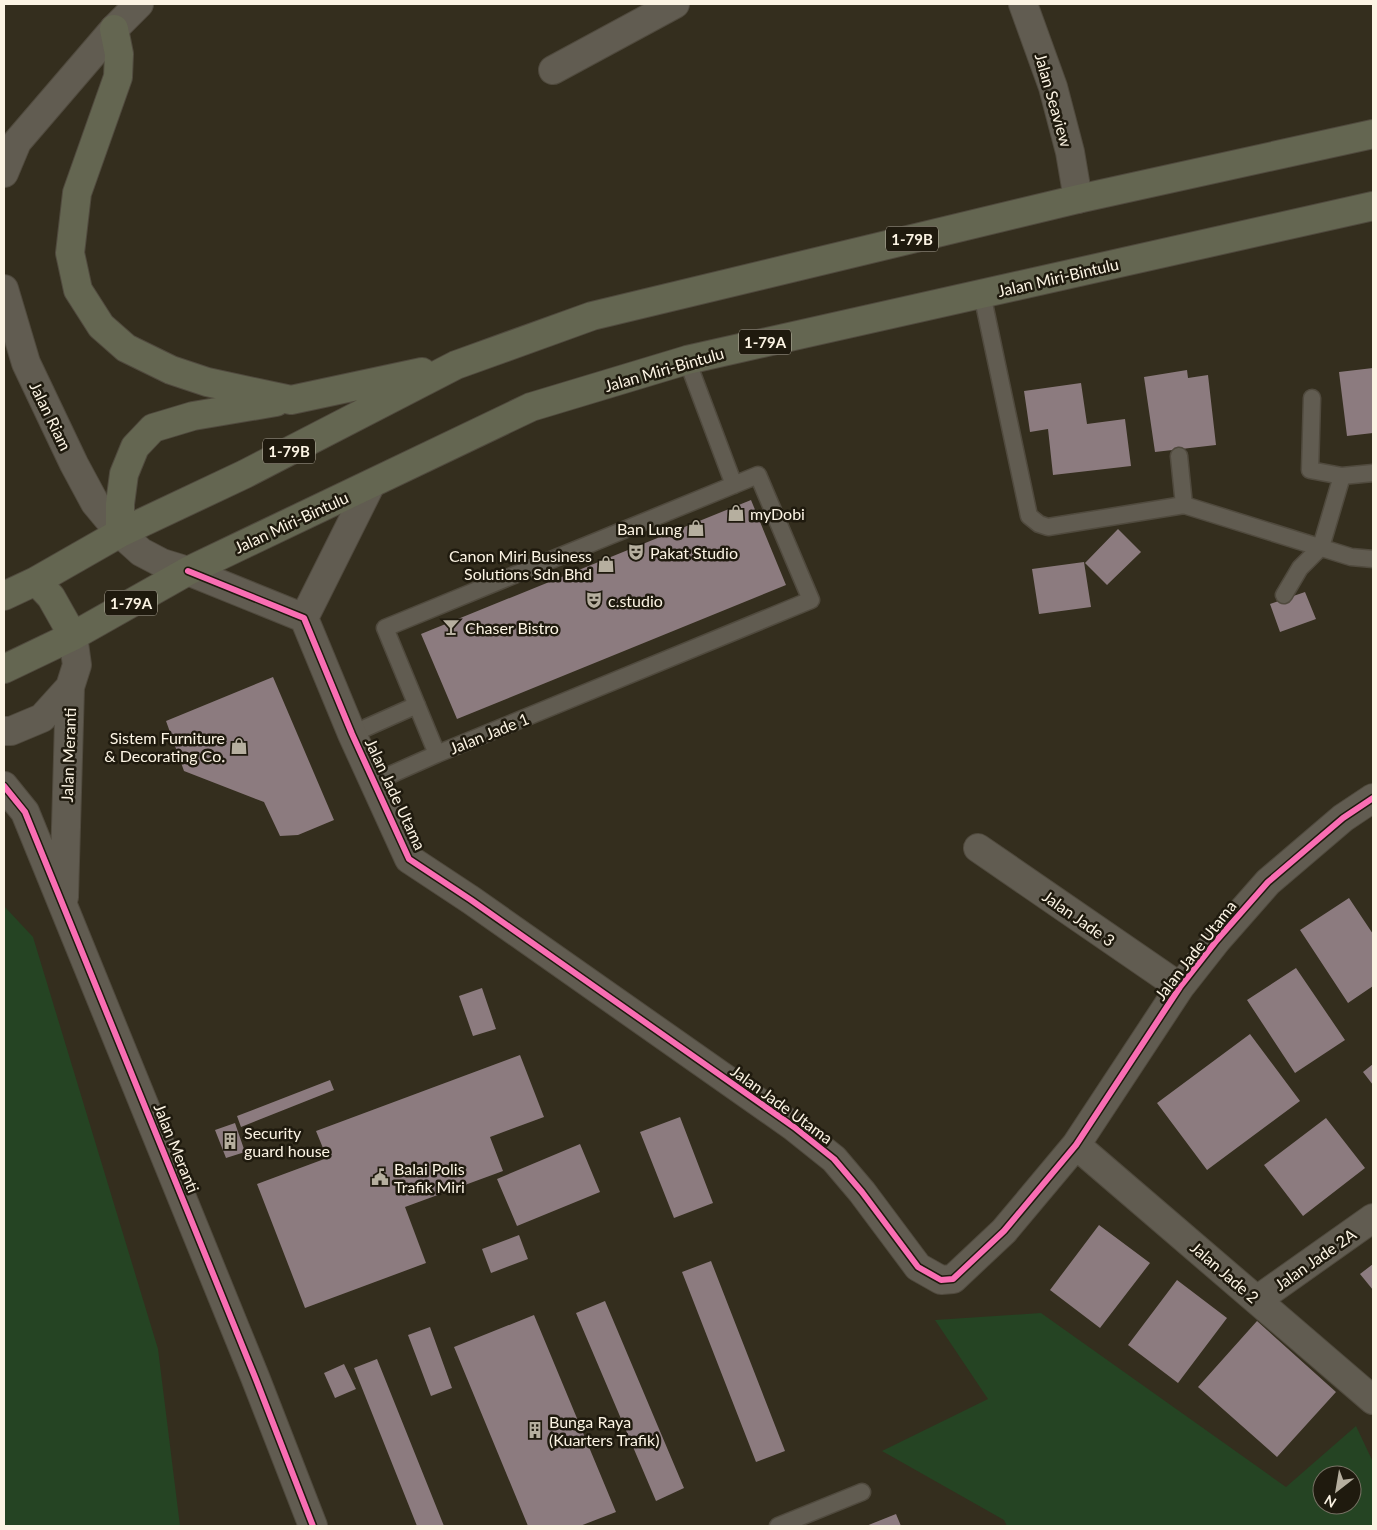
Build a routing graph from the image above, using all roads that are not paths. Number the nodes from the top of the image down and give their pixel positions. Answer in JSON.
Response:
{"nodes":[{"id":1,"x":675,"y":4,"type":"edge"},
{"id":2,"x":1023,"y":4,"type":"edge"},
{"id":3,"x":136,"y":5,"type":"edge"},
{"id":4,"x":114,"y":29,"type":"junction"},
{"id":5,"x":552,"y":70,"type":"dead end"},
{"id":6,"x":1373,"y":134,"type":"edge"},
{"id":7,"x":4,"y":172,"type":"edge"},
{"id":8,"x":1078,"y":198,"type":"junction"},
{"id":9,"x":1373,"y":206,"type":"edge"},
{"id":10,"x":4,"y":289,"type":"edge"},
{"id":11,"x":982,"y":294,"type":"junction"},
{"id":12,"x":687,"y":360,"type":"junction"},
{"id":13,"x":456,"y":365,"type":"junction"},
{"id":14,"x":1312,"y":398,"type":"dead end"},
{"id":15,"x":291,"y":400,"type":"junction"},
{"id":16,"x":1179,"y":456,"type":"dead end"},
{"id":17,"x":1373,"y":473,"type":"edge"},
{"id":18,"x":1342,"y":476,"type":"junction"},
{"id":19,"x":371,"y":484,"type":"junction"},
{"id":20,"x":734,"y":485,"type":"junction"},
{"id":21,"x":1184,"y":505,"type":"junction"},
{"id":22,"x":120,"y":533,"type":"junction"},
{"id":23,"x":1320,"y":547,"type":"junction"},
{"id":24,"x":1373,"y":559,"type":"edge"},
{"id":25,"x":188,"y":571,"type":"junction"},
{"id":26,"x":36,"y":581,"type":"junction"},
{"id":27,"x":4,"y":596,"type":"edge"},
{"id":28,"x":1284,"y":596,"type":"dead end"},
{"id":29,"x":304,"y":618,"type":"junction"},
{"id":30,"x":73,"y":636,"type":"junction"},
{"id":31,"x":4,"y":670,"type":"edge"},
{"id":32,"x":70,"y":687,"type":"junction"},
{"id":33,"x":418,"y":706,"type":"junction"},
{"id":34,"x":4,"y":731,"type":"edge"},
{"id":35,"x":352,"y":734,"type":"junction"},
{"id":36,"x":437,"y":754,"type":"junction"},
{"id":37,"x":374,"y":782,"type":"junction"},
{"id":38,"x":4,"y":786,"type":"edge"},
{"id":39,"x":1373,"y":798,"type":"edge"},
{"id":40,"x":978,"y":848,"type":"dead end"},
{"id":41,"x":64,"y":906,"type":"junction"},
{"id":42,"x":1180,"y":987,"type":"junction"},
{"id":43,"x":1076,"y":1145,"type":"junction"},
{"id":44,"x":1373,"y":1218,"type":"edge"},
{"id":45,"x":1257,"y":1300,"type":"junction"},
{"id":46,"x":1373,"y":1400,"type":"edge"},
{"id":47,"x":862,"y":1492,"type":"dead end"},
{"id":48,"x":313,"y":1526,"type":"edge"},
{"id":49,"x":778,"y":1526,"type":"edge"}],
"edges":[{"from":1,"to":5,"type":"street"},
{"from":2,"to":8,"type":"street","name":"Jalan Seaview"},
{"from":3,"to":4,"type":"street"},
{"from":4,"to":7,"type":"street"},
{"from":4,"to":15,"type":"highway"},
{"from":6,"to":8,"type":"highway","number":"1-79B"},
{"from":8,"to":13,"type":"highway","number":"1-79B"},
{"from":9,"to":11,"type":"highway","name":"Jalan Miri-Bintulu","number":"1-79A"},
{"from":10,"to":22,"type":"street","name":"Jalan Riam"},
{"from":11,"to":12,"type":"highway","name":"Jalan Miri-Bintulu","number":"1-79A"},
{"from":11,"to":21,"type":"lane"},
{"from":12,"to":19,"type":"highway","name":"Jalan Miri-Bintulu","number":"1-79A"},
{"from":12,"to":20,"type":"lane"},
{"from":13,"to":15,"type":"highway"},
{"from":13,"to":22,"type":"highway","number":"1-79B"},
{"from":14,"to":18,"type":"lane"},
{"from":15,"to":22,"type":"highway"},
{"from":16,"to":21,"type":"lane"},
{"from":17,"to":18,"type":"lane"},
{"from":18,"to":23,"type":"lane"},
{"from":19,"to":25,"type":"highway","name":"Jalan Miri-Bintulu","number":"1-79A"},
{"from":19,"to":29,"type":"street"},
{"from":20,"to":33,"type":"lane","name":"Jalan Jade 1"},
{"from":20,"to":36,"type":"lane","name":"Jalan Jade 1"},
{"from":21,"to":23,"type":"lane"},
{"from":22,"to":25,"type":"street","name":"Jalan Riam"},
{"from":22,"to":26,"type":"highway","number":"1-79B"},
{"from":23,"to":24,"type":"lane"},
{"from":23,"to":28,"type":"lane"},
{"from":25,"to":29,"type":"street"},
{"from":25,"to":30,"type":"highway","name":"Jalan Miri-Bintulu","number":"1-79A"},
{"from":26,"to":27,"type":"highway","number":"1-79B"},
{"from":26,"to":30,"type":"highway"},
{"from":29,"to":35,"type":"street","name":"Jalan Jade Utama"},
{"from":30,"to":31,"type":"highway","name":"Jalan Miri-Bintulu","number":"1-79A"},
{"from":30,"to":32,"type":"street","name":"Jalan Meranti"},
{"from":32,"to":34,"type":"street"},
{"from":32,"to":41,"type":"street","name":"Jalan Meranti"},
{"from":33,"to":35,"type":"lane"},
{"from":33,"to":36,"type":"lane","name":"Jalan Jade 1"},
{"from":35,"to":37,"type":"street","name":"Jalan Jade Utama"},
{"from":36,"to":37,"type":"lane"},
{"from":37,"to":43,"type":"street","name":"Jalan Jade Utama"},
{"from":38,"to":41,"type":"street","name":"Jalan Meranti"},
{"from":39,"to":42,"type":"street","name":"Jalan Jade Utama"},
{"from":40,"to":42,"type":"street","name":"Jalan Jade 3"},
{"from":41,"to":48,"type":"street","name":"Jalan Meranti"},
{"from":42,"to":43,"type":"street","name":"Jalan Jade Utama"},
{"from":43,"to":45,"type":"street","name":"Jalan Jade 2"},
{"from":44,"to":45,"type":"street","name":"Jalan Jade 2A"},
{"from":45,"to":46,"type":"street","name":"Jalan Jade 2"},
{"from":47,"to":49,"type":"lane"}]}
